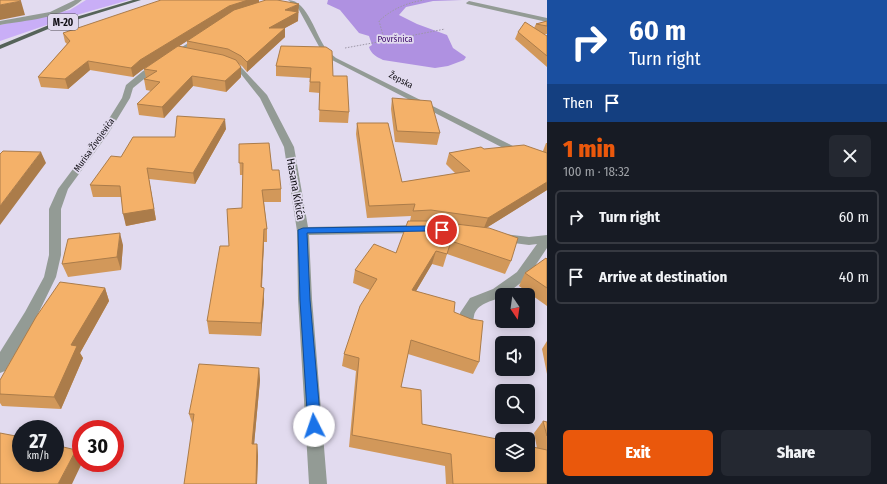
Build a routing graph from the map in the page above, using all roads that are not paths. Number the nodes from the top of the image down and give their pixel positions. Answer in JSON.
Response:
{"nodes":[{"id":1,"x":79,"y":0,"type":"edge"},
{"id":2,"x":138,"y":0,"type":"edge"},
{"id":3,"x":291,"y":0,"type":"edge"},
{"id":4,"x":469,"y":3,"type":"dead end"},
{"id":5,"x":547,"y":20,"type":"edge"},
{"id":6,"x":0,"y":23,"type":"edge"},
{"id":7,"x":209,"y":32,"type":"edge"},
{"id":8,"x":0,"y":47,"type":"edge"},
{"id":9,"x":178,"y":52,"type":"junction"},
{"id":10,"x":194,"y":54,"type":"edge"},
{"id":11,"x":214,"y":58,"type":"edge"},
{"id":12,"x":547,"y":161,"type":"edge"},
{"id":13,"x":435,"y":229,"type":"edge"},
{"id":14,"x":303,"y":230,"type":"junction"},
{"id":15,"x":495,"y":236,"type":"edge"},
{"id":16,"x":466,"y":324,"type":"edge"},
{"id":17,"x":0,"y":366,"type":"edge"},
{"id":18,"x":318,"y":484,"type":"edge"}],
"edges":[{"from":1,"to":6,"type":"street"},
{"from":2,"to":8,"type":"main road","number":"M-20"},
{"from":3,"to":12,"type":"street","name":"Žepska"},
{"from":4,"to":5,"type":"street"},
{"from":7,"to":9,"type":"street","name":"Murisa Živojevića"},
{"from":9,"to":10,"type":"street"},
{"from":9,"to":17,"type":"street","name":"Murisa Živojevića"},
{"from":11,"to":14,"type":"street","name":"Hasana Kikića"},
{"from":13,"to":14,"type":"street"},
{"from":14,"to":18,"type":"street","name":"Hasana Kikića"},
{"from":15,"to":16,"type":"street"}]}
